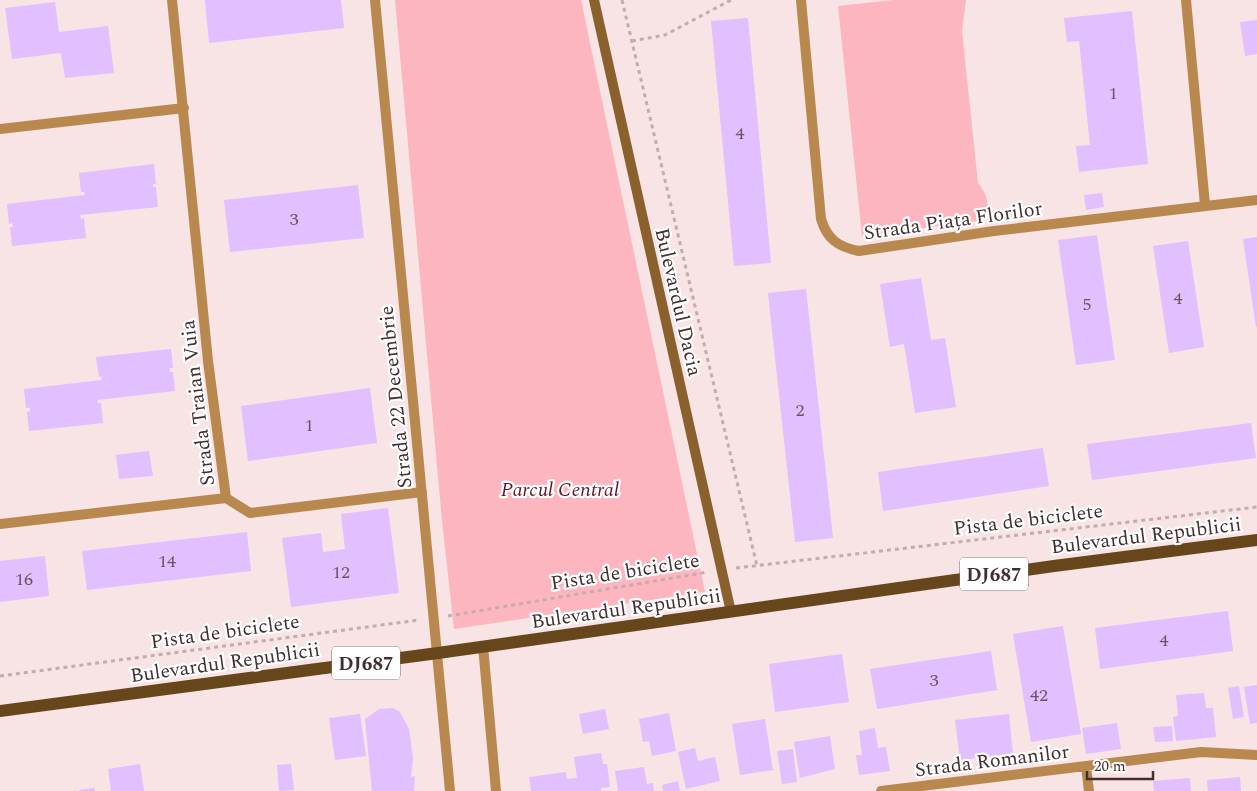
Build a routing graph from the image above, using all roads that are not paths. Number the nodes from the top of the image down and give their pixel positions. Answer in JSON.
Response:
{"nodes":[{"id":1,"x":172,"y":0,"type":"edge"},
{"id":2,"x":375,"y":0,"type":"edge"},
{"id":3,"x":594,"y":0,"type":"edge"},
{"id":4,"x":801,"y":0,"type":"edge"},
{"id":5,"x":1186,"y":0,"type":"edge"},
{"id":6,"x":184,"y":108,"type":"junction"},
{"id":7,"x":0,"y":129,"type":"edge"},
{"id":8,"x":1257,"y":200,"type":"edge"},
{"id":9,"x":1205,"y":206,"type":"junction"},
{"id":10,"x":422,"y":492,"type":"junction"},
{"id":11,"x":226,"y":498,"type":"junction"},
{"id":12,"x":0,"y":524,"type":"edge"},
{"id":13,"x":1257,"y":540,"type":"edge"},
{"id":14,"x":731,"y":612,"type":"junction"},
{"id":15,"x":484,"y":646,"type":"junction"},
{"id":16,"x":438,"y":653,"type":"junction"},
{"id":17,"x":0,"y":710,"type":"edge"},
{"id":18,"x":1257,"y":755,"type":"edge"},
{"id":19,"x":1086,"y":766,"type":"junction"},
{"id":20,"x":450,"y":791,"type":"edge"},
{"id":21,"x":496,"y":791,"type":"edge"},
{"id":22,"x":881,"y":791,"type":"edge"},
{"id":23,"x":1089,"y":791,"type":"edge"}],
"edges":[{"from":1,"to":6,"type":"street","name":"Strada Traian Vuia"},
{"from":2,"to":10,"type":"street","name":"Strada 22 Decembrie"},
{"from":3,"to":14,"type":"main road","name":"Bulevardul Dacia"},
{"from":4,"to":9,"type":"street","name":"Strada Piața Florilor"},
{"from":5,"to":9,"type":"street"},
{"from":6,"to":7,"type":"street"},
{"from":6,"to":11,"type":"street","name":"Strada Traian Vuia"},
{"from":8,"to":9,"type":"street","name":"Strada Piața Florilor"},
{"from":10,"to":11,"type":"street"},
{"from":10,"to":16,"type":"street","name":"Strada 22 Decembrie"},
{"from":11,"to":12,"type":"street","name":"Strada Traian Vuia"},
{"from":13,"to":14,"type":"main road","name":"Bulevardul Republicii","number":"DJ687"},
{"from":14,"to":15,"type":"main road","name":"Bulevardul Republicii","number":"DJ687"},
{"from":15,"to":16,"type":"main road","name":"Bulevardul Republicii","number":"DJ687"},
{"from":15,"to":21,"type":"street"},
{"from":16,"to":17,"type":"main road","name":"Bulevardul Republicii","number":"DJ687"},
{"from":16,"to":20,"type":"street","name":"Strada 22 Decembrie"},
{"from":18,"to":19,"type":"street","name":"Strada Romanilor"},
{"from":19,"to":22,"type":"street","name":"Strada Romanilor"},
{"from":19,"to":23,"type":"street"}]}
